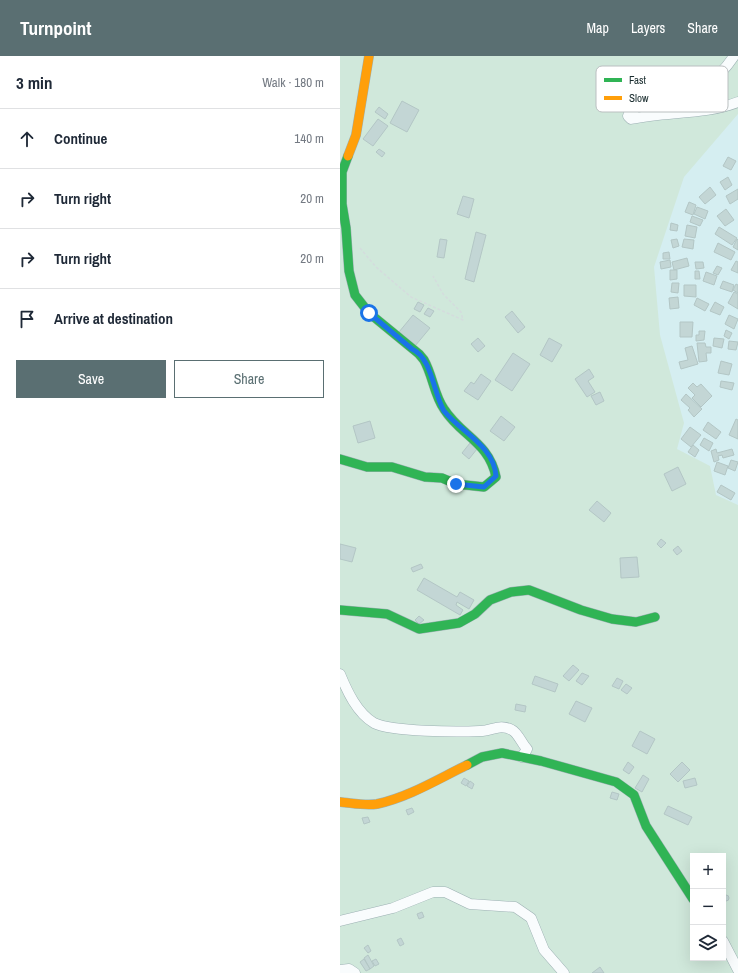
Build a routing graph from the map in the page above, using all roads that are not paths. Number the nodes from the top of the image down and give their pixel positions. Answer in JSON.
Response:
{"nodes":[{"id":1,"x":369,"y":56,"type":"edge"},
{"id":2,"x":734,"y":56,"type":"edge"},
{"id":3,"x":726,"y":66,"type":"edge"},
{"id":4,"x":738,"y":102,"type":"edge"},
{"id":5,"x":728,"y":105,"type":"edge"},
{"id":6,"x":630,"y":112,"type":"edge"},
{"id":7,"x":674,"y":112,"type":"edge"},
{"id":8,"x":340,"y":459,"type":"edge"},
{"id":9,"x":340,"y":610,"type":"edge"},
{"id":10,"x":655,"y":618,"type":"dead end"},
{"id":11,"x":340,"y":674,"type":"edge"},
{"id":12,"x":522,"y":757,"type":"junction"},
{"id":13,"x":340,"y":802,"type":"edge"},
{"id":14,"x":690,"y":894,"type":"edge"},
{"id":15,"x":340,"y":921,"type":"edge"},
{"id":16,"x":726,"y":947,"type":"edge"},
{"id":17,"x":340,"y":970,"type":"edge"},
{"id":18,"x":738,"y":970,"type":"edge"},
{"id":19,"x":355,"y":973,"type":"edge"},
{"id":20,"x":564,"y":973,"type":"edge"}],
"edges":[{"from":1,"to":8,"type":"street"},
{"from":2,"to":3,"type":"street"},
{"from":4,"to":5,"type":"street"},
{"from":6,"to":7,"type":"street"},
{"from":9,"to":10,"type":"street"},
{"from":11,"to":12,"type":"street"},
{"from":12,"to":13,"type":"street"},
{"from":12,"to":14,"type":"street"},
{"from":15,"to":20,"type":"street"},
{"from":16,"to":18,"type":"street"},
{"from":17,"to":19,"type":"street"}]}
